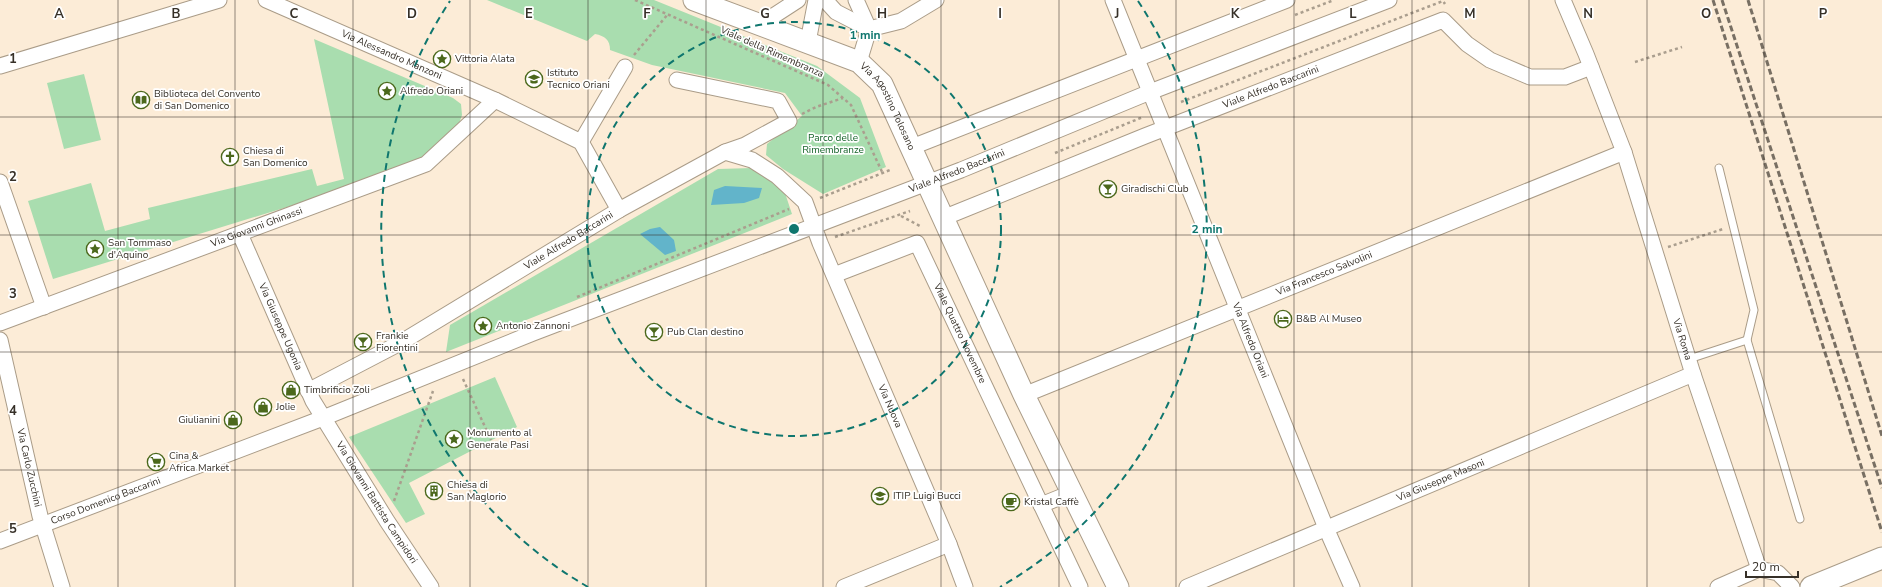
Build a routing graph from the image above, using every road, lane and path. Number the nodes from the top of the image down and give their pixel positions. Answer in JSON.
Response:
{"nodes":[{"id":1,"x":219,"y":0,"type":"edge"},
{"id":2,"x":266,"y":0,"type":"edge"},
{"id":3,"x":635,"y":0,"type":"edge"},
{"id":4,"x":694,"y":0,"type":"edge"},
{"id":5,"x":798,"y":0,"type":"edge"},
{"id":6,"x":816,"y":0,"type":"edge"},
{"id":7,"x":825,"y":0,"type":"edge"},
{"id":8,"x":856,"y":0,"type":"edge"},
{"id":9,"x":936,"y":0,"type":"edge"},
{"id":10,"x":1113,"y":0,"type":"edge"},
{"id":11,"x":1287,"y":0,"type":"edge"},
{"id":12,"x":1389,"y":0,"type":"edge"},
{"id":13,"x":1563,"y":0,"type":"edge"},
{"id":14,"x":1447,"y":6,"type":"dead end"},
{"id":15,"x":668,"y":14,"type":"junction"},
{"id":16,"x":701,"y":22,"type":"dead end"},
{"id":17,"x":761,"y":24,"type":"junction"},
{"id":18,"x":699,"y":28,"type":"junction"},
{"id":19,"x":869,"y":29,"type":"junction"},
{"id":20,"x":808,"y":42,"type":"junction"},
{"id":21,"x":1682,"y":47,"type":"dead end"},
{"id":22,"x":1136,"y":58,"type":"junction"},
{"id":23,"x":859,"y":62,"type":"junction"},
{"id":24,"x":1635,"y":62,"type":"dead end"},
{"id":25,"x":0,"y":66,"type":"edge"},
{"id":26,"x":625,"y":67,"type":"joint"},
{"id":27,"x":1591,"y":67,"type":"junction"},
{"id":28,"x":677,"y":80,"type":"dead end"},
{"id":29,"x":1150,"y":92,"type":"junction"},
{"id":30,"x":843,"y":98,"type":"junction"},
{"id":31,"x":495,"y":100,"type":"junction"},
{"id":32,"x":1180,"y":102,"type":"dead end"},
{"id":33,"x":1145,"y":116,"type":"dead end"},
{"id":34,"x":789,"y":121,"type":"junction"},
{"id":35,"x":1132,"y":122,"type":"dead end"},
{"id":36,"x":1165,"y":128,"type":"junction"},
{"id":37,"x":581,"y":142,"type":"junction"},
{"id":38,"x":912,"y":147,"type":"junction"},
{"id":39,"x":725,"y":152,"type":"junction"},
{"id":40,"x":1624,"y":152,"type":"junction"},
{"id":41,"x":1719,"y":168,"type":"dead end"},
{"id":42,"x":890,"y":170,"type":"dead end"},
{"id":43,"x":883,"y":174,"type":"junction"},
{"id":44,"x":0,"y":182,"type":"edge"},
{"id":45,"x":929,"y":182,"type":"junction"},
{"id":46,"x":805,"y":202,"type":"junction"},
{"id":47,"x":619,"y":210,"type":"junction"},
{"id":48,"x":910,"y":211,"type":"dead end"},
{"id":49,"x":944,"y":218,"type":"junction"},
{"id":50,"x":814,"y":226,"type":"junction"},
{"id":51,"x":1733,"y":226,"type":"junction"},
{"id":52,"x":240,"y":234,"type":"junction"},
{"id":53,"x":835,"y":237,"type":"dead end"},
{"id":54,"x":1655,"y":252,"type":"junction"},
{"id":55,"x":834,"y":275,"type":"junction"},
{"id":56,"x":44,"y":307,"type":"junction"},
{"id":57,"x":1238,"y":309,"type":"junction"},
{"id":58,"x":0,"y":323,"type":"edge"},
{"id":59,"x":0,"y":340,"type":"edge"},
{"id":60,"x":1747,"y":340,"type":"junction"},
{"id":61,"x":1688,"y":359,"type":"junction"},
{"id":62,"x":1693,"y":374,"type":"junction"},
{"id":63,"x":462,"y":378,"type":"dead end"},
{"id":64,"x":434,"y":389,"type":"dead end"},
{"id":65,"x":308,"y":391,"type":"junction"},
{"id":66,"x":1024,"y":395,"type":"junction"},
{"id":67,"x":323,"y":418,"type":"junction"},
{"id":68,"x":491,"y":440,"type":"dead end"},
{"id":69,"x":1073,"y":492,"type":"junction"},
{"id":70,"x":1041,"y":505,"type":"junction"},
{"id":71,"x":1800,"y":519,"type":"dead end"},
{"id":72,"x":387,"y":520,"type":"junction"},
{"id":73,"x":43,"y":525,"type":"junction"},
{"id":74,"x":1326,"y":528,"type":"junction"},
{"id":75,"x":0,"y":541,"type":"edge"},
{"id":76,"x":949,"y":544,"type":"junction"},
{"id":77,"x":1882,"y":558,"type":"edge"},
{"id":78,"x":1759,"y":569,"type":"junction"},
{"id":79,"x":62,"y":587,"type":"edge"},
{"id":80,"x":431,"y":587,"type":"edge"},
{"id":81,"x":844,"y":587,"type":"edge"},
{"id":82,"x":965,"y":587,"type":"edge"},
{"id":83,"x":1080,"y":587,"type":"edge"},
{"id":84,"x":1118,"y":587,"type":"edge"},
{"id":85,"x":1187,"y":587,"type":"edge"},
{"id":86,"x":1352,"y":587,"type":"edge"},
{"id":87,"x":1718,"y":587,"type":"edge"},
{"id":88,"x":1792,"y":587,"type":"edge"},
{"id":89,"x":1811,"y":587,"type":"edge"}],
"edges":[{"from":1,"to":25,"type":"street"},
{"from":2,"to":31,"type":"street","name":"Via Alessandro Manzoni"},
{"from":3,"to":15,"type":"path","name":"Viale della Rimembranza"},
{"from":4,"to":17,"type":"main road","name":"Via Agostino Tolosano"},
{"from":5,"to":17,"type":"street"},
{"from":6,"to":20,"type":"street"},
{"from":7,"to":19,"type":"street"},
{"from":8,"to":19,"type":"street"},
{"from":9,"to":19,"type":"street"},
{"from":10,"to":22,"type":"street","name":"Via Alfredo Oriani"},
{"from":11,"to":22,"type":"street"},
{"from":12,"to":29,"type":"street","name":"Viale Alfredo Baccarini"},
{"from":13,"to":27,"type":"street","name":"Via Roma"},
{"from":14,"to":32,"type":"path"},
{"from":15,"to":18,"type":"path","name":"Viale della Rimembranza"},
{"from":15,"to":26,"type":"path"},
{"from":16,"to":18,"type":"path"},
{"from":17,"to":20,"type":"main road","name":"Via Agostino Tolosano"},
{"from":18,"to":30,"type":"path","name":"Viale della Rimembranza"},
{"from":19,"to":23,"type":"street"},
{"from":20,"to":23,"type":"main road","name":"Via Agostino Tolosano"},
{"from":21,"to":24,"type":"path"},
{"from":22,"to":29,"type":"street","name":"Via Alfredo Oriani"},
{"from":22,"to":38,"type":"street"},
{"from":23,"to":38,"type":"main road","name":"Via Agostino Tolosano"},
{"from":26,"to":37,"type":"street"},
{"from":27,"to":36,"type":"street","name":"Viale Alfredo Baccarini"},
{"from":27,"to":40,"type":"street","name":"Via Roma"},
{"from":28,"to":34,"type":"street"},
{"from":29,"to":36,"type":"street","name":"Via Alfredo Oriani"},
{"from":29,"to":45,"type":"street","name":"Viale Alfredo Baccarini"},
{"from":30,"to":34,"type":"path"},
{"from":30,"to":43,"type":"path","name":"Viale della Rimembranza"},
{"from":31,"to":37,"type":"street","name":"Via Alessandro Manzoni"},
{"from":31,"to":52,"type":"street","name":"Via Giovanni Ghinassi"},
{"from":33,"to":35,"type":"path"},
{"from":34,"to":39,"type":"street"},
{"from":36,"to":49,"type":"street","name":"Viale Alfredo Baccarini"},
{"from":36,"to":57,"type":"street","name":"Via Alfredo Oriani"},
{"from":37,"to":47,"type":"street"},
{"from":38,"to":45,"type":"main road","name":"Via Agostino Tolosano"},
{"from":39,"to":46,"type":"street"},
{"from":39,"to":47,"type":"street","name":"Viale Alfredo Baccarini"},
{"from":40,"to":54,"type":"street","name":"Via Roma"},
{"from":40,"to":57,"type":"street","name":"Via Francesco Salvolini"},
{"from":41,"to":51,"type":"lane"},
{"from":42,"to":43,"type":"path"},
{"from":43,"to":46,"type":"path"},
{"from":44,"to":56,"type":"street"},
{"from":45,"to":49,"type":"main road"},
{"from":45,"to":50,"type":"street","name":"Viale Alfredo Baccarini"},
{"from":46,"to":50,"type":"street"},
{"from":47,"to":65,"type":"street","name":"Viale Alfredo Baccarini"},
{"from":48,"to":53,"type":"path"},
{"from":49,"to":66,"type":"main road"},
{"from":50,"to":55,"type":"street","name":"Via Nuova"},
{"from":50,"to":67,"type":"street","name":"Viale Alfredo Baccarini"},
{"from":51,"to":54,"type":"path"},
{"from":51,"to":60,"type":"lane"},
{"from":52,"to":56,"type":"street","name":"Via Giovanni Ghinassi"},
{"from":52,"to":65,"type":"street","name":"Via Giuseppe Ugonia"},
{"from":54,"to":61,"type":"street","name":"Via Roma"},
{"from":55,"to":70,"type":"street","name":"Viale Quattro Novembre"},
{"from":55,"to":76,"type":"street","name":"Via Nuova"},
{"from":56,"to":58,"type":"street","name":"Via Giovanni Ghinassi"},
{"from":57,"to":66,"type":"street","name":"Via Francesco Salvolini"},
{"from":57,"to":74,"type":"street","name":"Via Alfredo Oriani"},
{"from":59,"to":73,"type":"street","name":"Via Carlo Zucchini"},
{"from":60,"to":61,"type":"lane"},
{"from":60,"to":71,"type":"lane"},
{"from":61,"to":62,"type":"street","name":"Via Roma"},
{"from":62,"to":74,"type":"street","name":"Via Giuseppe Masoni"},
{"from":62,"to":78,"type":"street","name":"Via Roma"},
{"from":63,"to":68,"type":"path"},
{"from":64,"to":72,"type":"path"},
{"from":65,"to":67,"type":"street","name":"Via Giuseppe Ugonia"},
{"from":66,"to":69,"type":"main road"},
{"from":67,"to":72,"type":"street","name":"Via Giovanni Battista Campidori"},
{"from":67,"to":73,"type":"street","name":"Corso Domenico Baccarini"},
{"from":69,"to":70,"type":"street"},
{"from":69,"to":84,"type":"main road"},
{"from":70,"to":83,"type":"street","name":"Viale Quattro Novembre"},
{"from":72,"to":80,"type":"street","name":"Via Giovanni Battista Campidori"},
{"from":73,"to":75,"type":"street","name":"Corso Domenico Baccarini"},
{"from":73,"to":79,"type":"street","name":"Via Carlo Zucchini"},
{"from":74,"to":85,"type":"street","name":"Via Giuseppe Masoni"},
{"from":74,"to":86,"type":"street","name":"Via Alfredo Oriani"},
{"from":76,"to":81,"type":"street"},
{"from":76,"to":82,"type":"street","name":"Via Nuova"},
{"from":77,"to":89,"type":"main road"},
{"from":78,"to":87,"type":"street"},
{"from":78,"to":88,"type":"street"}]}
